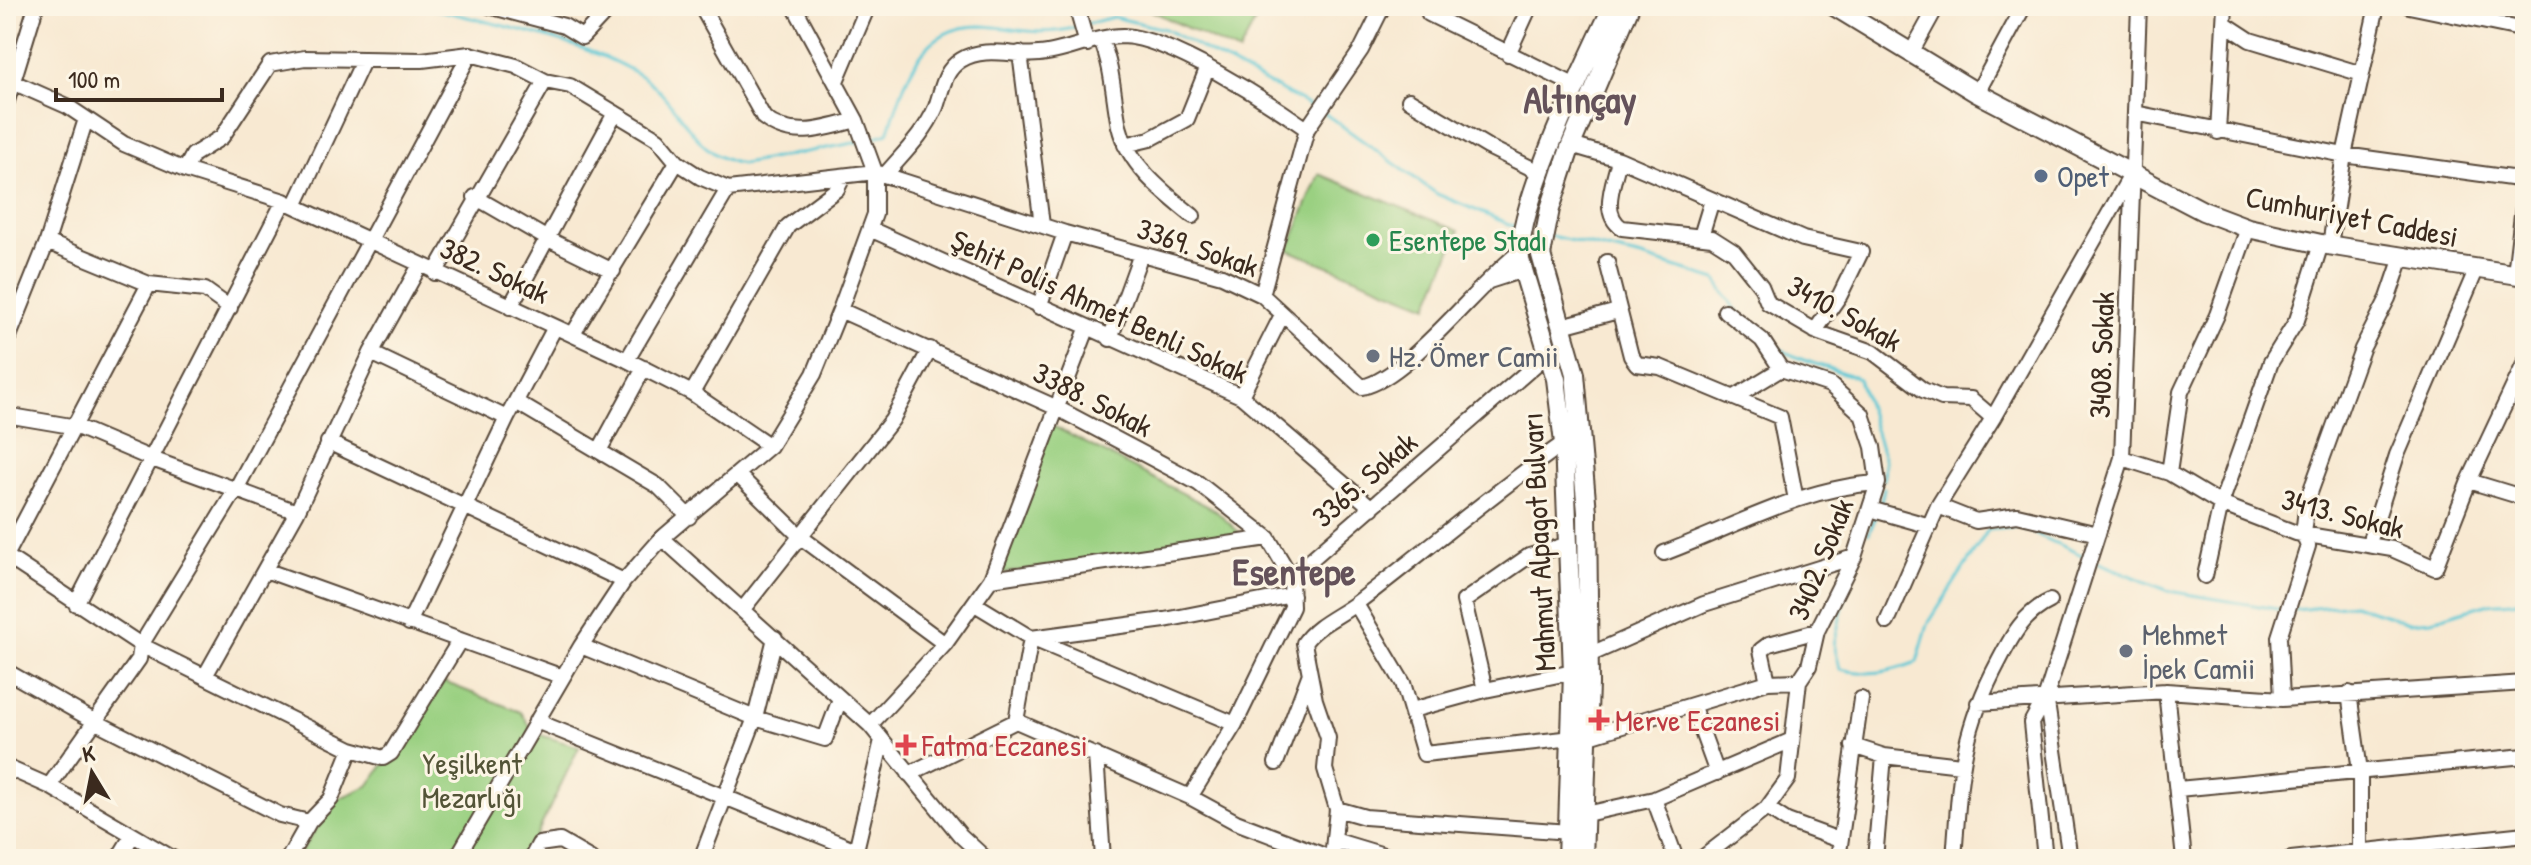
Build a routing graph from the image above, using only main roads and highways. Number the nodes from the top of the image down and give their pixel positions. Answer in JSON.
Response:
{"nodes":[{"id":1,"x":1613,"y":6,"type":"edge"},
{"id":2,"x":1630,"y":6,"type":"edge"},
{"id":3,"x":1841,"y":8,"type":"edge"},
{"id":4,"x":2520,"y":275,"type":"edge"},
{"id":5,"x":1579,"y":738,"type":"junction"},
{"id":6,"x":1567,"y":859,"type":"edge"},
{"id":7,"x":1583,"y":859,"type":"edge"}],
"edges":[{"from":1,"to":5,"type":"main road","name":"Mahmut Alpagot Bulvarı"},
{"from":2,"to":5,"type":"main road","name":"Mahmut Alpagot Bulvarı"},
{"from":3,"to":4,"type":"main road","name":"Cumhuriyet Caddesi"},
{"from":5,"to":6,"type":"main road","name":"Mahmut Alpagot Bulvarı"},
{"from":5,"to":7,"type":"main road","name":"Mahmut Alpagot Bulvarı"}]}
